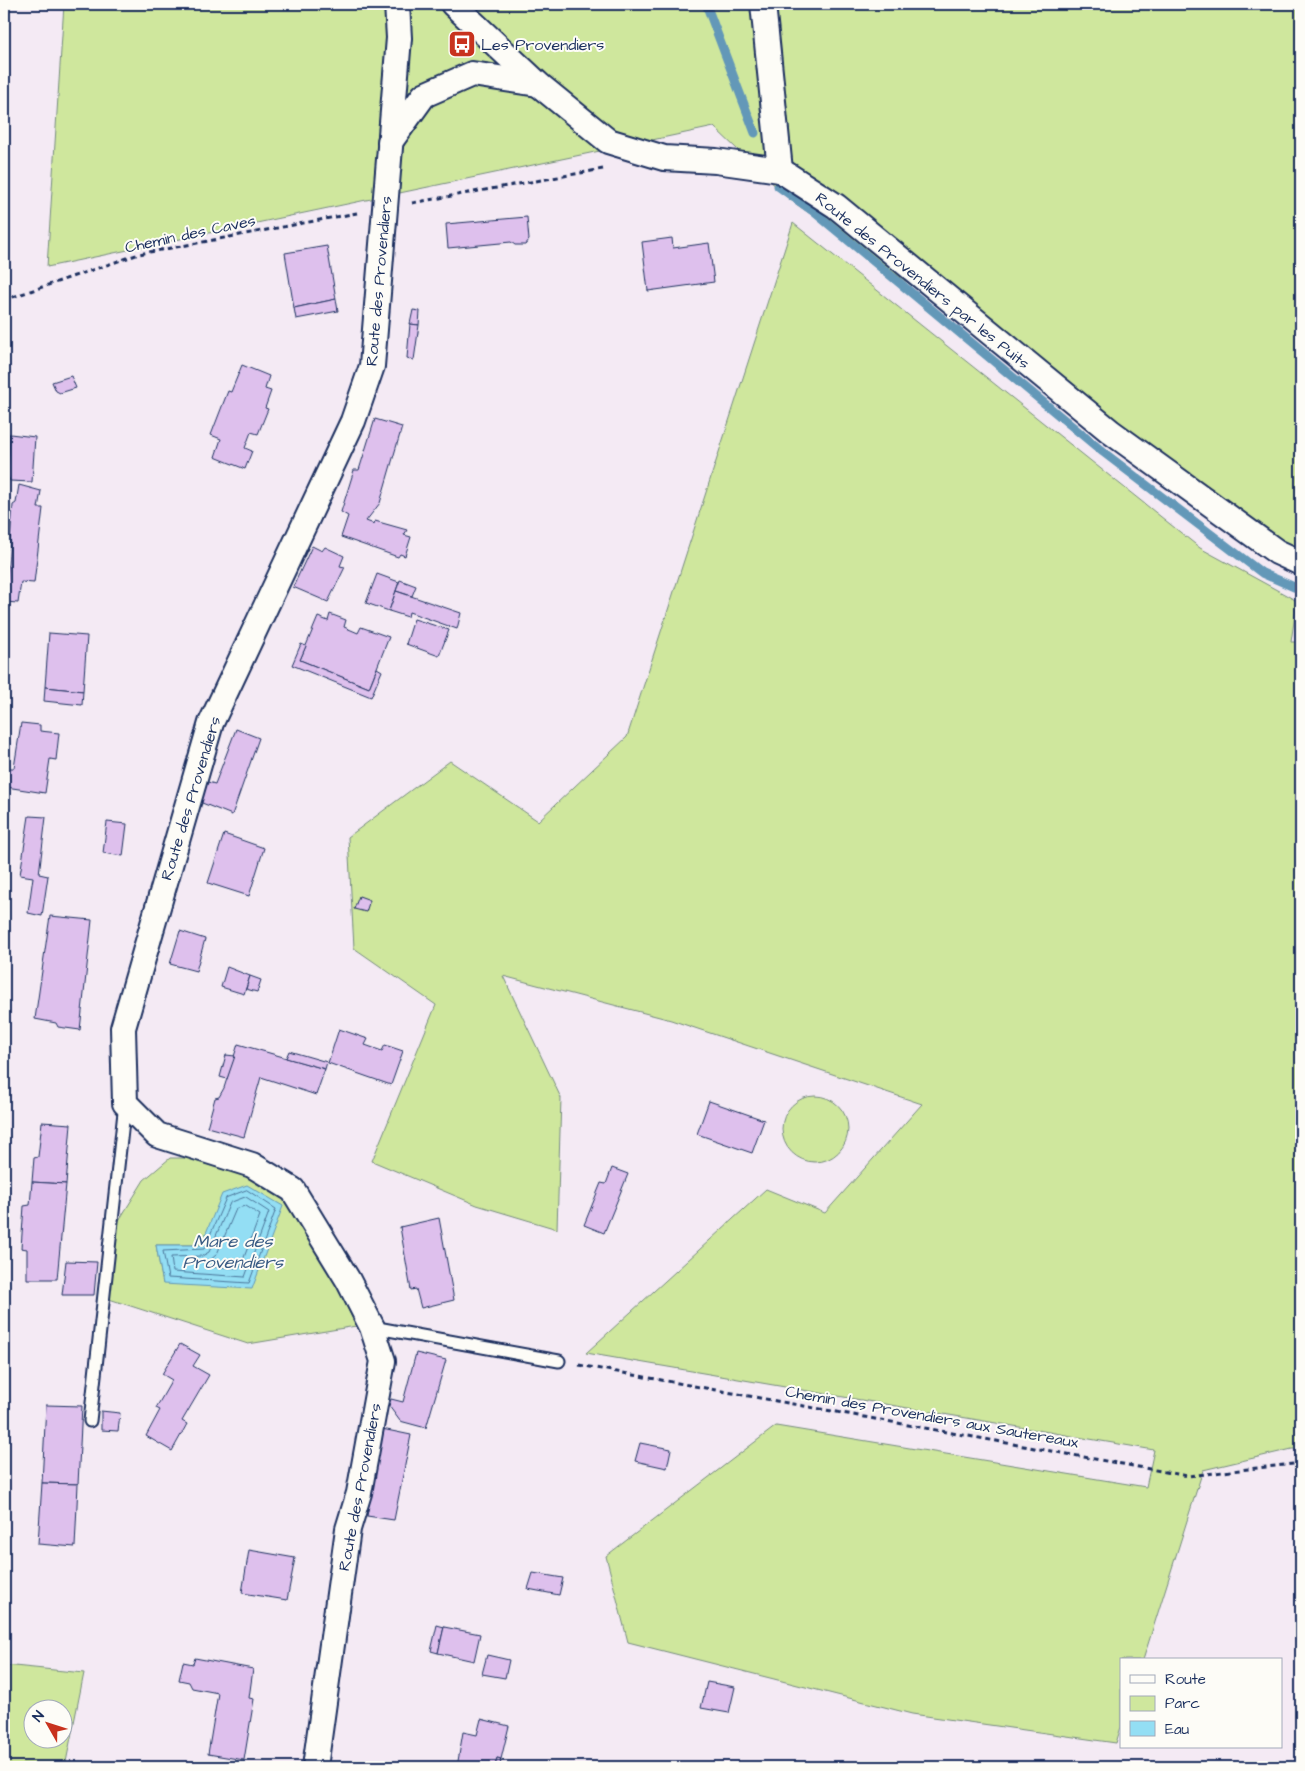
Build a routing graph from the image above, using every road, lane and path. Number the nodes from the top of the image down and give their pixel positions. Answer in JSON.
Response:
{"nodes":[{"id":1,"x":397,"y":4,"type":"edge"},
{"id":2,"x":453,"y":4,"type":"edge"},
{"id":3,"x":763,"y":4,"type":"edge"},
{"id":4,"x":538,"y":84,"type":"junction"},
{"id":5,"x":390,"y":142,"type":"junction"},
{"id":6,"x":608,"y":168,"type":"dead end"},
{"id":7,"x":780,"y":170,"type":"junction"},
{"id":8,"x":385,"y":208,"type":"junction"},
{"id":9,"x":4,"y":300,"type":"edge"},
{"id":10,"x":1301,"y":563,"type":"edge"},
{"id":11,"x":125,"y":1103,"type":"junction"},
{"id":12,"x":372,"y":1327,"type":"junction"},
{"id":13,"x":559,"y":1361,"type":"joint"},
{"id":14,"x":90,"y":1421,"type":"dead end"},
{"id":15,"x":1301,"y":1464,"type":"edge"},
{"id":16,"x":315,"y":1767,"type":"edge"}],
"edges":[{"from":1,"to":5,"type":"street","name":"Route des Provendiers"},
{"from":2,"to":4,"type":"street","name":"Route des Provendiers par les Puits"},
{"from":3,"to":7,"type":"street"},
{"from":4,"to":5,"type":"street"},
{"from":4,"to":7,"type":"street","name":"Route des Provendiers par les Puits"},
{"from":5,"to":8,"type":"street","name":"Route des Provendiers"},
{"from":6,"to":8,"type":"path","name":"Chemin des Caves"},
{"from":7,"to":10,"type":"street","name":"Route des Provendiers par les Puits"},
{"from":8,"to":9,"type":"path","name":"Chemin des Caves"},
{"from":8,"to":11,"type":"street","name":"Route des Provendiers"},
{"from":11,"to":12,"type":"street","name":"Route des Provendiers"},
{"from":11,"to":14,"type":"lane"},
{"from":12,"to":13,"type":"lane"},
{"from":12,"to":16,"type":"street","name":"Route des Provendiers"},
{"from":13,"to":15,"type":"path","name":"Chemin des Provendiers aux Sautereaux"}]}
